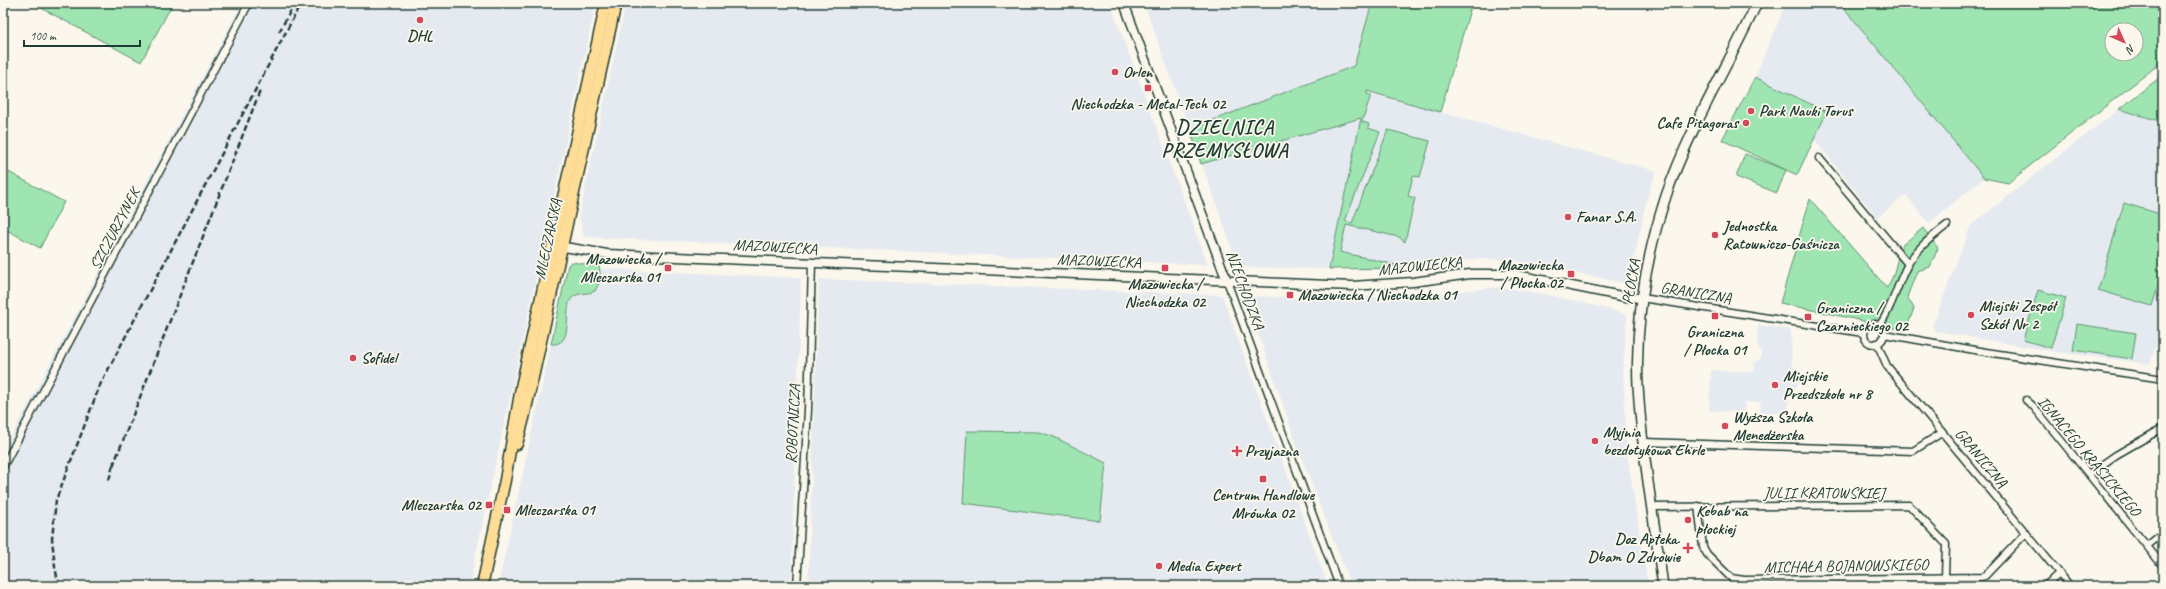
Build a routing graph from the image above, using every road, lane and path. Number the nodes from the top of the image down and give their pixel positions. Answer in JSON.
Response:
{"nodes":[{"id":1,"x":249,"y":3,"type":"edge"},
{"id":2,"x":606,"y":3,"type":"edge"},
{"id":3,"x":616,"y":3,"type":"edge"},
{"id":4,"x":1124,"y":3,"type":"edge"},
{"id":5,"x":1757,"y":3,"type":"edge"},
{"id":6,"x":1819,"y":158,"type":"dead end"},
{"id":7,"x":1947,"y":225,"type":"dead end"},
{"id":8,"x":557,"y":245,"type":"junction"},
{"id":9,"x":812,"y":263,"type":"junction"},
{"id":10,"x":1908,"y":264,"type":"junction"},
{"id":11,"x":1227,"y":281,"type":"junction"},
{"id":12,"x":1642,"y":298,"type":"junction"},
{"id":13,"x":1880,"y":325,"type":"junction"},
{"id":14,"x":1863,"y":333,"type":"junction"},
{"id":15,"x":1884,"y":334,"type":"junction"},
{"id":16,"x":1878,"y":343,"type":"junction"},
{"id":17,"x":2163,"y":379,"type":"edge"},
{"id":18,"x":2026,"y":400,"type":"dead end"},
{"id":19,"x":2163,"y":428,"type":"edge"},
{"id":20,"x":1943,"y":432,"type":"junction"},
{"id":21,"x":1644,"y":442,"type":"junction"},
{"id":22,"x":3,"y":467,"type":"edge"},
{"id":23,"x":2089,"y":474,"type":"junction"},
{"id":24,"x":1698,"y":506,"type":"junction"},
{"id":25,"x":1653,"y":507,"type":"junction"},
{"id":26,"x":2026,"y":533,"type":"junction"},
{"id":27,"x":2163,"y":533,"type":"edge"},
{"id":28,"x":2147,"y":546,"type":"junction"},
{"id":29,"x":2163,"y":566,"type":"edge"},
{"id":30,"x":2059,"y":573,"type":"junction"},
{"id":31,"x":1945,"y":577,"type":"junction"},
{"id":32,"x":482,"y":586,"type":"edge"},
{"id":33,"x":797,"y":586,"type":"edge"},
{"id":34,"x":1339,"y":586,"type":"edge"},
{"id":35,"x":1663,"y":586,"type":"edge"},
{"id":36,"x":2045,"y":586,"type":"edge"},
{"id":37,"x":2070,"y":586,"type":"edge"}],
"edges":[{"from":1,"to":22,"type":"street","name":"SZCZURZYNEK"},
{"from":2,"to":8,"type":"main road","name":"MLECZARSKA"},
{"from":3,"to":8,"type":"main road","name":"MLECZARSKA"},
{"from":4,"to":11,"type":"street","name":"NIECHODZKA"},
{"from":5,"to":12,"type":"main road","name":"PŁOCKA"},
{"from":6,"to":10,"type":"street"},
{"from":7,"to":10,"type":"street"},
{"from":8,"to":9,"type":"street","name":"MAZOWIECKA"},
{"from":8,"to":32,"type":"main road","name":"MLECZARSKA"},
{"from":9,"to":11,"type":"street","name":"MAZOWIECKA"},
{"from":9,"to":33,"type":"street","name":"ROBOTNICZA"},
{"from":10,"to":13,"type":"street"},
{"from":11,"to":12,"type":"street","name":"MAZOWIECKA"},
{"from":11,"to":34,"type":"street","name":"NIECHODZKA"},
{"from":12,"to":14,"type":"street","name":"GRANICZNA"},
{"from":12,"to":21,"type":"main road","name":"PŁOCKA"},
{"from":13,"to":14,"type":"street"},
{"from":13,"to":15,"type":"street"},
{"from":14,"to":16,"type":"street"},
{"from":15,"to":16,"type":"street"},
{"from":15,"to":17,"type":"street"},
{"from":16,"to":20,"type":"street","name":"GRANICZNA"},
{"from":18,"to":23,"type":"street","name":"IGNACEGO KRASICKIEGO"},
{"from":19,"to":23,"type":"street"},
{"from":20,"to":21,"type":"street"},
{"from":20,"to":26,"type":"street","name":"GRANICZNA"},
{"from":21,"to":25,"type":"main road","name":"PŁOCKA"},
{"from":23,"to":28,"type":"street","name":"IGNACEGO KRASICKIEGO"},
{"from":24,"to":25,"type":"street","name":"JULII KRATOWSKIEJ"},
{"from":24,"to":31,"type":"street","name":"MICHAŁA BOJANOWSKIEGO"},
{"from":24,"to":31,"type":"street","name":"JULII KRATOWSKIEJ"},
{"from":25,"to":35,"type":"main road","name":"PŁOCKA"},
{"from":26,"to":30,"type":"street","name":"GRANICZNA"},
{"from":26,"to":31,"type":"street","name":"MICHAŁA BOJANOWSKIEGO"},
{"from":27,"to":28,"type":"street"},
{"from":28,"to":29,"type":"street","name":"IGNACEGO KRASICKIEGO"},
{"from":30,"to":36,"type":"street"},
{"from":30,"to":37,"type":"street","name":"GRANICZNA"}]}
